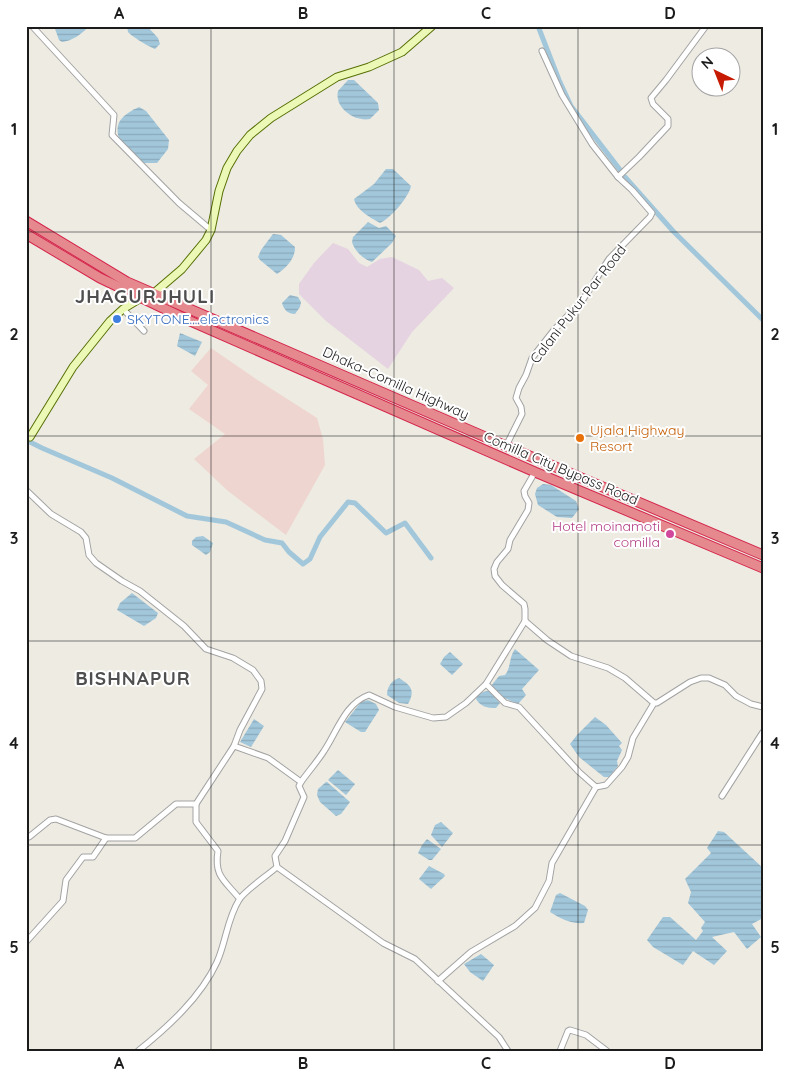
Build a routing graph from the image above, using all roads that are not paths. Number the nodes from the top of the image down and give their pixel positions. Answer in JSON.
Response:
{"nodes":[{"id":1,"x":32,"y":26,"type":"edge"},
{"id":2,"x":432,"y":26,"type":"edge"},
{"id":3,"x":706,"y":26,"type":"edge"},
{"id":4,"x":542,"y":51,"type":"dead end"},
{"id":5,"x":618,"y":177,"type":"junction"},
{"id":6,"x":26,"y":221,"type":"edge"},
{"id":7,"x":211,"y":230,"type":"junction"},
{"id":8,"x":26,"y":234,"type":"edge"},
{"id":9,"x":154,"y":293,"type":"junction"},
{"id":10,"x":141,"y":298,"type":"junction"},
{"id":11,"x":123,"y":309,"type":"junction"},
{"id":12,"x":144,"y":331,"type":"dead end"},
{"id":13,"x":30,"y":437,"type":"dead end"},
{"id":14,"x":506,"y":446,"type":"junction"},
{"id":15,"x":535,"y":472,"type":"junction"},
{"id":16,"x":26,"y":490,"type":"edge"},
{"id":17,"x":763,"y":555,"type":"edge"},
{"id":18,"x":763,"y":568,"type":"edge"},
{"id":19,"x":525,"y":621,"type":"junction"},
{"id":20,"x":486,"y":684,"type":"junction"},
{"id":21,"x":654,"y":703,"type":"junction"},
{"id":22,"x":763,"y":707,"type":"edge"},
{"id":23,"x":763,"y":732,"type":"edge"},
{"id":24,"x":234,"y":746,"type":"junction"},
{"id":25,"x":300,"y":782,"type":"junction"},
{"id":26,"x":596,"y":787,"type":"junction"},
{"id":27,"x":722,"y":796,"type":"dead end"},
{"id":28,"x":196,"y":804,"type":"junction"},
{"id":29,"x":26,"y":838,"type":"edge"},
{"id":30,"x":106,"y":838,"type":"junction"},
{"id":31,"x":277,"y":867,"type":"junction"},
{"id":32,"x":240,"y":898,"type":"junction"},
{"id":33,"x":26,"y":942,"type":"edge"},
{"id":34,"x":438,"y":981,"type":"junction"},
{"id":35,"x":138,"y":1051,"type":"edge"},
{"id":36,"x":508,"y":1051,"type":"edge"},
{"id":37,"x":560,"y":1051,"type":"edge"},
{"id":38,"x":607,"y":1051,"type":"edge"}],
"edges":[{"from":1,"to":7,"type":"street"},
{"from":2,"to":7,"type":"main road"},
{"from":3,"to":5,"type":"street"},
{"from":4,"to":5,"type":"street"},
{"from":5,"to":14,"type":"street","name":"Calani Pukur Par Road"},
{"from":6,"to":9,"type":"highway","name":"Dhaka–Comilla Highway"},
{"from":7,"to":9,"type":"main road"},
{"from":8,"to":10,"type":"highway","name":"Comilla City Bypass Road"},
{"from":9,"to":10,"type":"main road"},
{"from":9,"to":14,"type":"highway","name":"Dhaka–Comilla Highway"},
{"from":10,"to":11,"type":"main road"},
{"from":10,"to":15,"type":"highway","name":"Comilla City Bypass Road"},
{"from":11,"to":12,"type":"street"},
{"from":11,"to":13,"type":"main road"},
{"from":14,"to":17,"type":"highway","name":"Dhaka–Comilla Highway"},
{"from":15,"to":18,"type":"highway","name":"Comilla City Bypass Road"},
{"from":15,"to":19,"type":"street"},
{"from":16,"to":24,"type":"street"},
{"from":19,"to":20,"type":"street"},
{"from":19,"to":21,"type":"street"},
{"from":20,"to":25,"type":"street"},
{"from":20,"to":26,"type":"street"},
{"from":21,"to":22,"type":"street"},
{"from":21,"to":26,"type":"street"},
{"from":23,"to":27,"type":"street"},
{"from":24,"to":25,"type":"street"},
{"from":24,"to":28,"type":"street"},
{"from":25,"to":31,"type":"street"},
{"from":26,"to":34,"type":"street"},
{"from":28,"to":30,"type":"street"},
{"from":28,"to":32,"type":"street"},
{"from":29,"to":30,"type":"street"},
{"from":30,"to":33,"type":"street"},
{"from":31,"to":32,"type":"street"},
{"from":31,"to":34,"type":"street"},
{"from":32,"to":35,"type":"street"},
{"from":34,"to":36,"type":"street"},
{"from":37,"to":38,"type":"street"}]}
